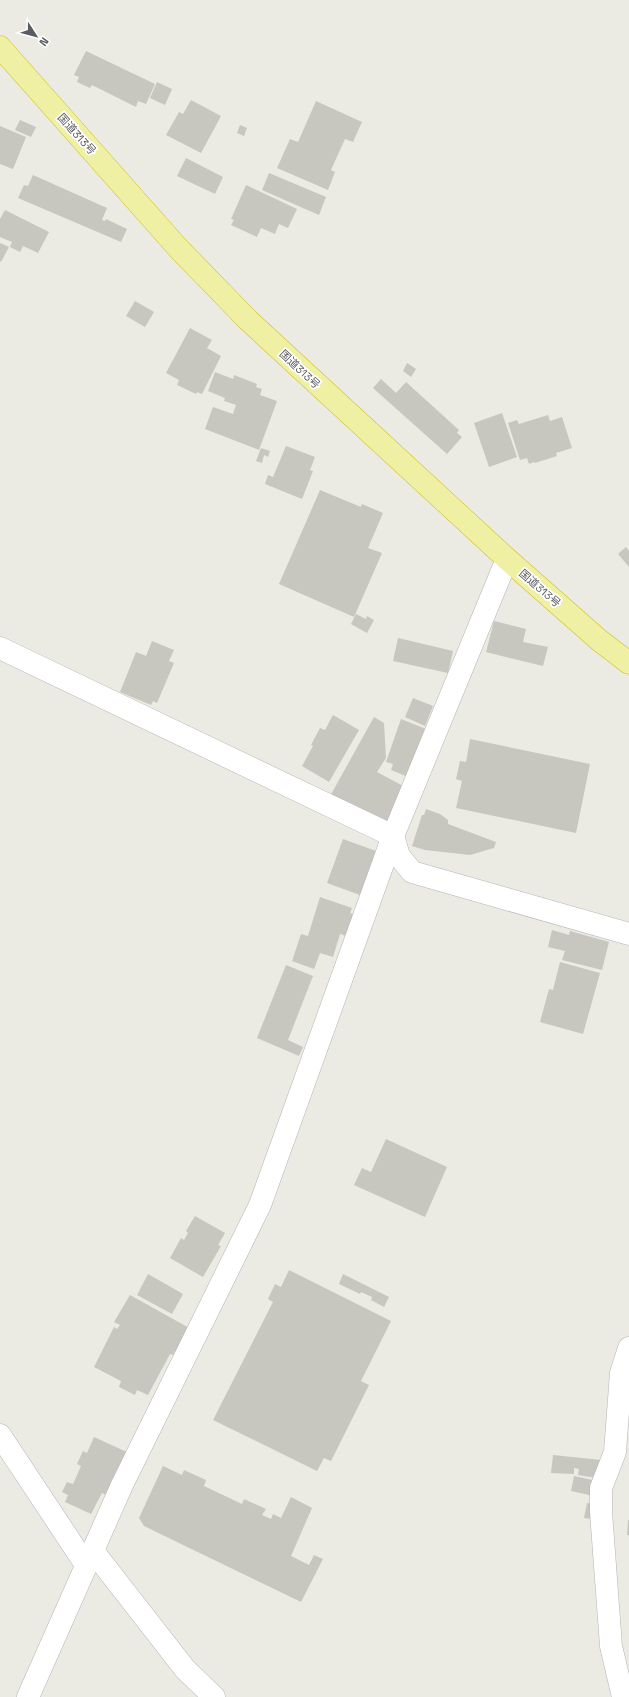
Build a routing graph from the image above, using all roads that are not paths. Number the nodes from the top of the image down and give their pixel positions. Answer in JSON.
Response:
{"nodes":[{"id":1,"x":0,"y":47,"type":"edge"},
{"id":2,"x":507,"y":560,"type":"junction"},
{"id":3,"x":0,"y":648,"type":"edge"},
{"id":4,"x":629,"y":663,"type":"edge"},
{"id":5,"x":393,"y":836,"type":"junction"},
{"id":6,"x":629,"y":934,"type":"edge"},
{"id":7,"x":629,"y":1348,"type":"edge"},
{"id":8,"x":0,"y":1435,"type":"edge"},
{"id":9,"x":89,"y":1558,"type":"junction"},
{"id":10,"x":28,"y":1697,"type":"edge"},
{"id":11,"x":214,"y":1697,"type":"edge"},
{"id":12,"x":623,"y":1697,"type":"edge"}],
"edges":[{"from":1,"to":2,"type":"highway","name":"国道313号"},
{"from":2,"to":4,"type":"highway","name":"国道313号"},
{"from":2,"to":5,"type":"street"},
{"from":3,"to":5,"type":"street"},
{"from":5,"to":6,"type":"street"},
{"from":5,"to":9,"type":"street"},
{"from":7,"to":12,"type":"street"},
{"from":8,"to":9,"type":"street"},
{"from":9,"to":10,"type":"street"},
{"from":9,"to":11,"type":"street"}]}
